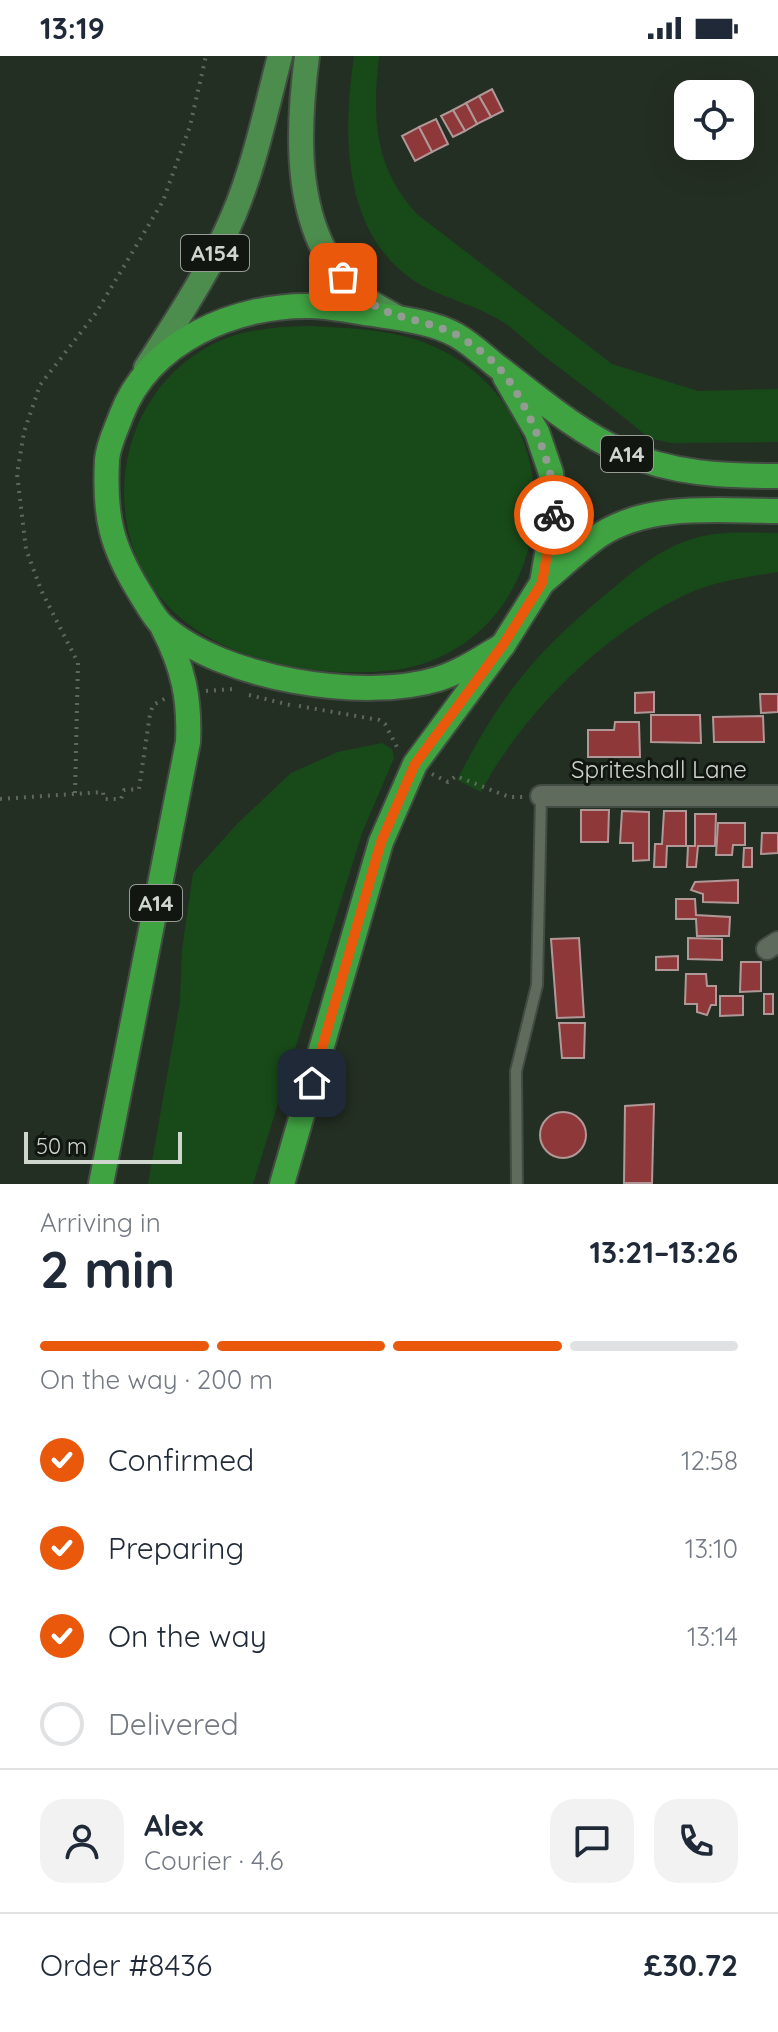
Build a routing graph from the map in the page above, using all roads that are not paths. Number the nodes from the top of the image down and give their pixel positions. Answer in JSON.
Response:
{"nodes":[{"id":1,"x":280,"y":56,"type":"edge"},
{"id":2,"x":307,"y":56,"type":"edge"},
{"id":3,"x":396,"y":317,"type":"junction"},
{"id":4,"x":499,"y":368,"type":"junction"},
{"id":5,"x":139,"y":380,"type":"junction"},
{"id":6,"x":778,"y":476,"type":"edge"},
{"id":7,"x":778,"y":511,"type":"edge"},
{"id":8,"x":542,"y":583,"type":"junction"},
{"id":9,"x":161,"y":625,"type":"junction"},
{"id":10,"x":503,"y":645,"type":"junction"},
{"id":11,"x":541,"y":796,"type":"joint"},
{"id":12,"x":778,"y":796,"type":"edge"},
{"id":13,"x":101,"y":1184,"type":"edge"},
{"id":14,"x":282,"y":1184,"type":"edge"},
{"id":15,"x":517,"y":1184,"type":"edge"}],
"edges":[{"from":1,"to":5,"type":"main road","number":"A154"},
{"from":2,"to":3,"type":"main road"},
{"from":3,"to":4,"type":"highway"},
{"from":3,"to":5,"type":"highway"},
{"from":4,"to":6,"type":"highway","number":"A14"},
{"from":4,"to":8,"type":"highway"},
{"from":5,"to":9,"type":"highway"},
{"from":7,"to":8,"type":"highway"},
{"from":8,"to":10,"type":"highway"},
{"from":9,"to":10,"type":"highway"},
{"from":9,"to":13,"type":"highway","number":"A14"},
{"from":10,"to":14,"type":"highway"},
{"from":11,"to":12,"type":"street","name":"Spriteshall Lane"},
{"from":11,"to":15,"type":"lane"}]}
